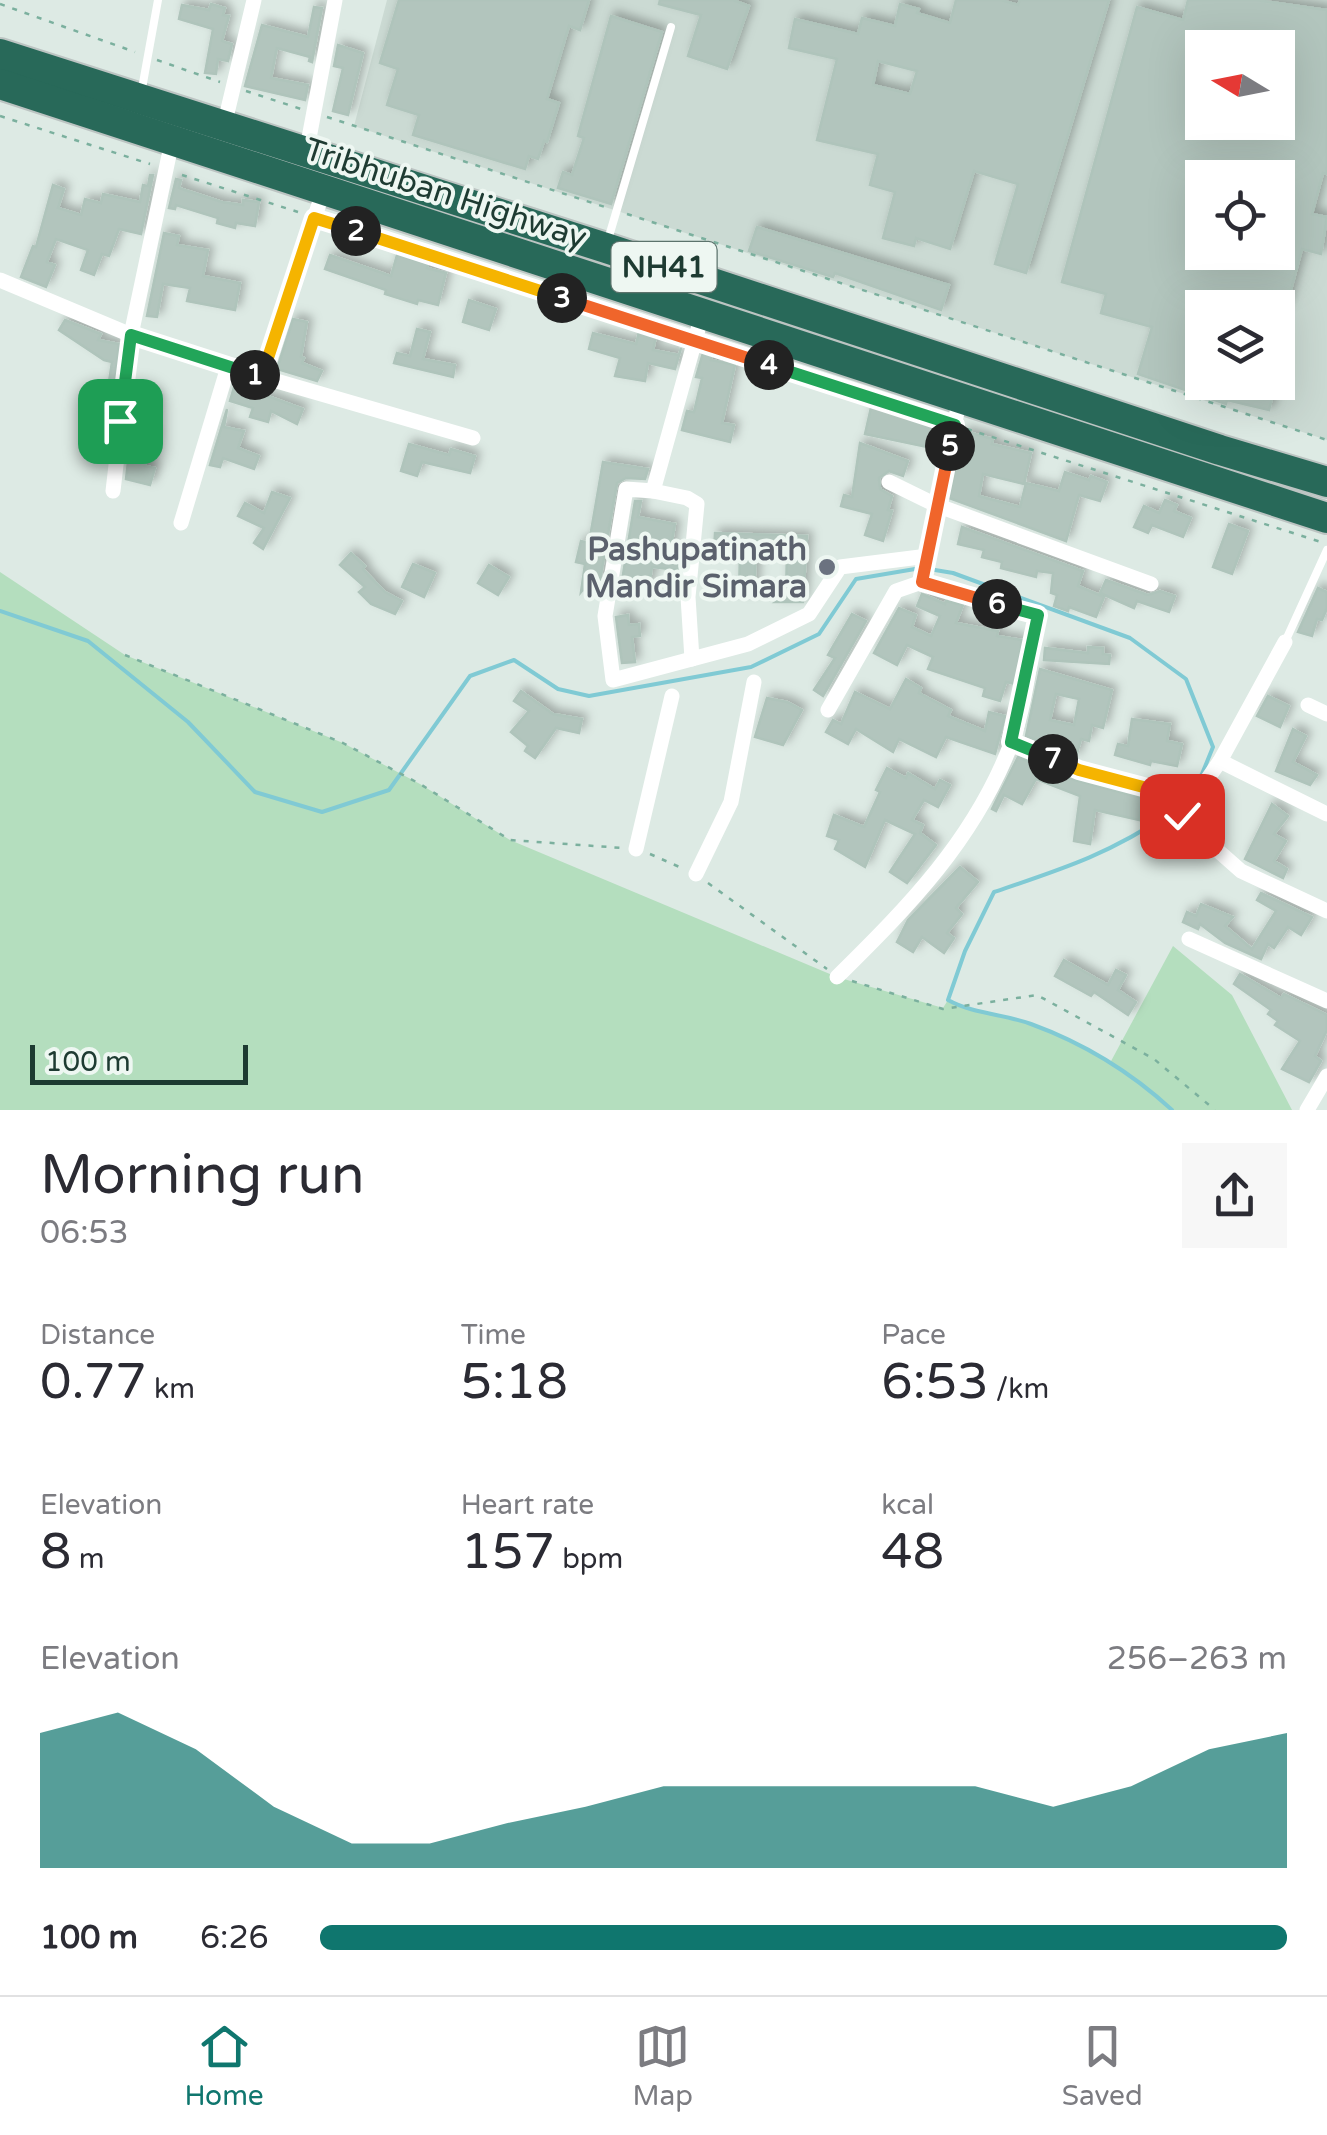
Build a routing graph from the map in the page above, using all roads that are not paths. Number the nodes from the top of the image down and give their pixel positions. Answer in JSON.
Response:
{"nodes":[{"id":1,"x":158,"y":0,"type":"edge"},
{"id":2,"x":254,"y":0,"type":"edge"},
{"id":3,"x":335,"y":0,"type":"edge"},
{"id":4,"x":671,"y":26,"type":"dead end"},
{"id":5,"x":0,"y":54,"type":"edge"},
{"id":6,"x":0,"y":84,"type":"edge"},
{"id":7,"x":140,"y":99,"type":"junction"},
{"id":8,"x":224,"y":126,"type":"junction"},
{"id":9,"x":306,"y":154,"type":"junction"},
{"id":10,"x":169,"y":155,"type":"junction"},
{"id":11,"x":370,"y":190,"type":"junction"},
{"id":12,"x":319,"y":204,"type":"junction"},
{"id":13,"x":606,"y":248,"type":"junction"},
{"id":14,"x":0,"y":280,"type":"edge"},
{"id":15,"x":698,"y":328,"type":"junction"},
{"id":16,"x":131,"y":335,"type":"junction"},
{"id":17,"x":228,"y":368,"type":"junction"},
{"id":18,"x":262,"y":376,"type":"junction"},
{"id":19,"x":958,"y":412,"type":"junction"},
{"id":20,"x":473,"y":438,"type":"dead end"},
{"id":21,"x":888,"y":482,"type":"dead end"},
{"id":22,"x":1327,"y":482,"type":"edge"},
{"id":23,"x":113,"y":491,"type":"dead end"},
{"id":24,"x":653,"y":491,"type":"junction"},
{"id":25,"x":936,"y":505,"type":"junction"},
{"id":26,"x":1327,"y":518,"type":"edge"},
{"id":27,"x":181,"y":522,"type":"dead end"},
{"id":28,"x":1327,"y":547,"type":"edge"},
{"id":29,"x":928,"y":556,"type":"junction"},
{"id":30,"x":922,"y":582,"type":"junction"},
{"id":31,"x":1151,"y":584,"type":"dead end"},
{"id":32,"x":1286,"y":642,"type":"joint"},
{"id":33,"x":692,"y":659,"type":"junction"},
{"id":34,"x":754,"y":682,"type":"dead end"},
{"id":35,"x":672,"y":696,"type":"dead end"},
{"id":36,"x":1308,"y":705,"type":"dead end"},
{"id":37,"x":828,"y":710,"type":"dead end"},
{"id":38,"x":1327,"y":714,"type":"edge"},
{"id":39,"x":1011,"y":742,"type":"junction"},
{"id":40,"x":1220,"y":761,"type":"junction"},
{"id":41,"x":1327,"y":814,"type":"edge"},
{"id":42,"x":1182,"y":816,"type":"junction"},
{"id":43,"x":636,"y":848,"type":"road end"},
{"id":44,"x":696,"y":874,"type":"road end"},
{"id":45,"x":1327,"y":911,"type":"edge"},
{"id":46,"x":1188,"y":939,"type":"dead end"},
{"id":47,"x":837,"y":976,"type":"road end"},
{"id":48,"x":1327,"y":1001,"type":"edge"},
{"id":49,"x":1327,"y":1076,"type":"edge"},
{"id":50,"x":1307,"y":1110,"type":"edge"}],
"edges":[{"from":1,"to":7,"type":"lane"},
{"from":2,"to":8,"type":"street"},
{"from":3,"to":9,"type":"street"},
{"from":4,"to":13,"type":"lane"},
{"from":5,"to":7,"type":"highway","name":"Tribhuban Highway","number":"NH41"},
{"from":6,"to":10,"type":"highway","name":"Tribhuban Highway","number":"NH41"},
{"from":7,"to":8,"type":"highway","name":"Tribhuban Highway","number":"NH41"},
{"from":8,"to":9,"type":"highway","name":"Tribhuban Highway","number":"NH41"},
{"from":9,"to":11,"type":"highway","name":"Tribhuban Highway","number":"NH41"},
{"from":10,"to":12,"type":"highway","name":"Tribhuban Highway","number":"NH41"},
{"from":10,"to":16,"type":"street"},
{"from":11,"to":12,"type":"highway","name":"Tribhuban Highway","number":"NH41"},
{"from":11,"to":13,"type":"highway","name":"Tribhuban Highway","number":"NH41"},
{"from":11,"to":15,"type":"highway","name":"Tribhuban Highway","number":"NH41"},
{"from":12,"to":18,"type":"street"},
{"from":13,"to":22,"type":"highway","name":"Tribhuban Highway","number":"NH41"},
{"from":14,"to":16,"type":"street"},
{"from":15,"to":19,"type":"highway","name":"Tribhuban Highway","number":"NH41"},
{"from":15,"to":24,"type":"street"},
{"from":16,"to":17,"type":"street"},
{"from":16,"to":23,"type":"street"},
{"from":17,"to":18,"type":"street"},
{"from":17,"to":27,"type":"street"},
{"from":18,"to":20,"type":"street"},
{"from":19,"to":25,"type":"street"},
{"from":19,"to":26,"type":"highway","name":"Tribhuban Highway","number":"NH41"},
{"from":21,"to":25,"type":"street"},
{"from":24,"to":33,"type":"street"},
{"from":24,"to":33,"type":"street"},
{"from":25,"to":29,"type":"street"},
{"from":25,"to":31,"type":"street"},
{"from":28,"to":32,"type":"lane"},
{"from":29,"to":30,"type":"street"},
{"from":29,"to":33,"type":"street"},
{"from":30,"to":37,"type":"street"},
{"from":30,"to":39,"type":"street"},
{"from":32,"to":40,"type":"street"},
{"from":34,"to":44,"type":"street"},
{"from":35,"to":43,"type":"street"},
{"from":36,"to":38,"type":"street"},
{"from":39,"to":42,"type":"street"},
{"from":39,"to":47,"type":"street"},
{"from":40,"to":41,"type":"street"},
{"from":40,"to":42,"type":"street"},
{"from":42,"to":45,"type":"street"},
{"from":46,"to":48,"type":"street"},
{"from":49,"to":50,"type":"street"}]}
